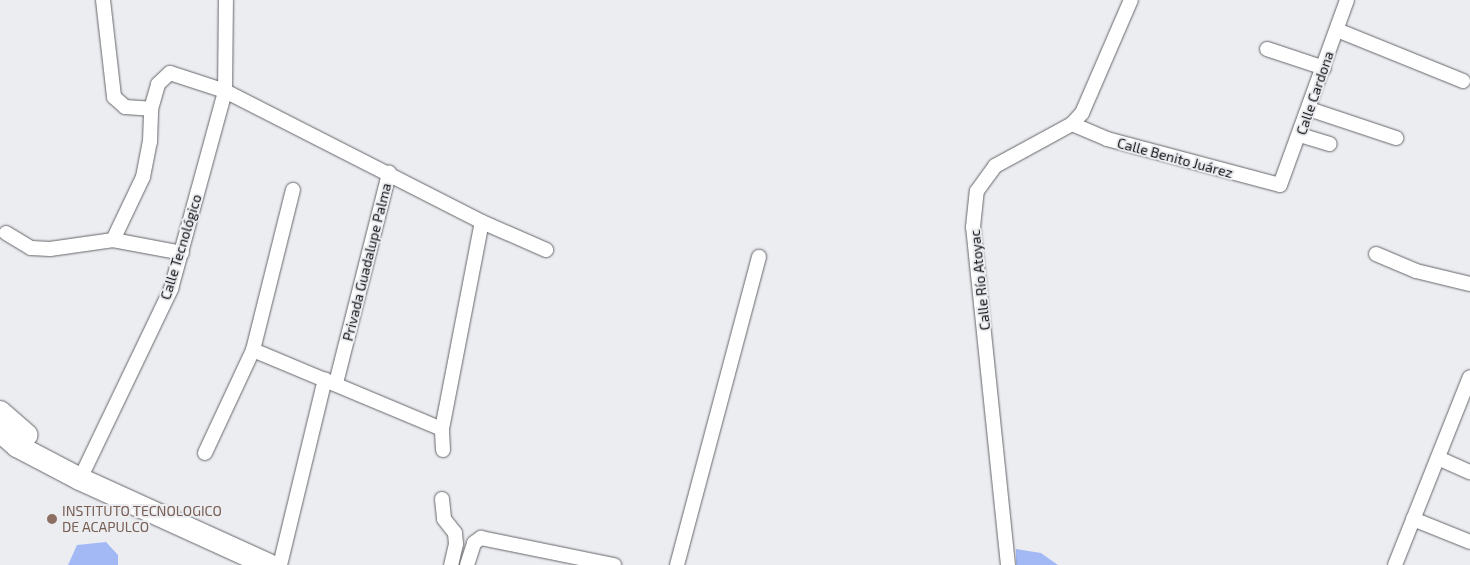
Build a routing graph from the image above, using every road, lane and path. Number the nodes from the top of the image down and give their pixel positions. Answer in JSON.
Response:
{"nodes":[{"id":1,"x":103,"y":0,"type":"edge"},
{"id":2,"x":226,"y":0,"type":"edge"},
{"id":3,"x":1131,"y":0,"type":"edge"},
{"id":4,"x":1347,"y":0,"type":"edge"},
{"id":5,"x":1337,"y":30,"type":"junction"},
{"id":6,"x":1267,"y":49,"type":"dead end"},
{"id":7,"x":1324,"y":68,"type":"junction"},
{"id":8,"x":1463,"y":81,"type":"dead end"},
{"id":9,"x":225,"y":91,"type":"junction"},
{"id":10,"x":151,"y":109,"type":"junction"},
{"id":11,"x":1310,"y":109,"type":"junction"},
{"id":12,"x":1072,"y":124,"type":"junction"},
{"id":13,"x":1300,"y":135,"type":"junction"},
{"id":14,"x":1396,"y":138,"type":"dead end"},
{"id":15,"x":1330,"y":144,"type":"dead end"},
{"id":16,"x":389,"y":173,"type":"junction"},
{"id":17,"x":1280,"y":186,"type":"joint"},
{"id":18,"x":292,"y":190,"type":"dead end"},
{"id":19,"x":482,"y":222,"type":"junction"},
{"id":20,"x":6,"y":234,"type":"dead end"},
{"id":21,"x":113,"y":240,"type":"junction"},
{"id":22,"x":546,"y":250,"type":"dead end"},
{"id":23,"x":182,"y":253,"type":"junction"},
{"id":24,"x":1376,"y":254,"type":"dead end"},
{"id":25,"x":759,"y":257,"type":"dead end"},
{"id":26,"x":1470,"y":284,"type":"edge"},
{"id":27,"x":253,"y":350,"type":"junction"},
{"id":28,"x":330,"y":381,"type":"junction"},
{"id":29,"x":1468,"y":387,"type":"edge"},
{"id":30,"x":0,"y":412,"type":"edge"},
{"id":31,"x":442,"y":428,"type":"junction"},
{"id":32,"x":0,"y":431,"type":"edge"},
{"id":33,"x":443,"y":450,"type":"dead end"},
{"id":34,"x":0,"y":451,"type":"edge"},
{"id":35,"x":205,"y":453,"type":"dead end"},
{"id":36,"x":1438,"y":458,"type":"junction"},
{"id":37,"x":59,"y":468,"type":"junction"},
{"id":38,"x":1469,"y":469,"type":"edge"},
{"id":39,"x":80,"y":479,"type":"junction"},
{"id":40,"x":442,"y":499,"type":"dead end"},
{"id":41,"x":1413,"y":519,"type":"junction"},
{"id":42,"x":1470,"y":542,"type":"edge"},
{"id":43,"x":235,"y":565,"type":"edge"},
{"id":44,"x":269,"y":565,"type":"edge"},
{"id":45,"x":280,"y":565,"type":"edge"},
{"id":46,"x":451,"y":565,"type":"edge"},
{"id":47,"x":467,"y":565,"type":"edge"},
{"id":48,"x":614,"y":565,"type":"edge"},
{"id":49,"x":677,"y":565,"type":"edge"},
{"id":50,"x":1008,"y":565,"type":"edge"},
{"id":51,"x":1395,"y":565,"type":"edge"}],
"edges":[{"from":1,"to":10,"type":"street"},
{"from":2,"to":9,"type":"street","name":"Calle Tecnológico"},
{"from":3,"to":12,"type":"street","name":"Calle Río Atoyac"},
{"from":4,"to":5,"type":"street","name":"Calle Cardona"},
{"from":5,"to":7,"type":"street","name":"Calle Cardona"},
{"from":5,"to":8,"type":"street"},
{"from":6,"to":7,"type":"street"},
{"from":7,"to":11,"type":"street","name":"Calle Cardona"},
{"from":9,"to":10,"type":"street","name":"Privada Guadalupe Palma"},
{"from":9,"to":16,"type":"street","name":"Privada Guadalupe Palma"},
{"from":9,"to":23,"type":"street","name":"Calle Tecnológico"},
{"from":10,"to":21,"type":"street"},
{"from":11,"to":13,"type":"street","name":"Calle Cardona"},
{"from":11,"to":14,"type":"street"},
{"from":12,"to":17,"type":"street","name":"Calle Benito Juárez"},
{"from":12,"to":50,"type":"street","name":"Calle Río Atoyac"},
{"from":13,"to":15,"type":"street"},
{"from":13,"to":17,"type":"street","name":"Calle Cardona"},
{"from":16,"to":19,"type":"street"},
{"from":16,"to":28,"type":"street","name":"Privada Guadalupe Palma"},
{"from":18,"to":27,"type":"street"},
{"from":19,"to":22,"type":"street"},
{"from":19,"to":31,"type":"street"},
{"from":20,"to":21,"type":"street"},
{"from":21,"to":23,"type":"street"},
{"from":23,"to":39,"type":"street","name":"Calle Tecnológico"},
{"from":24,"to":26,"type":"street"},
{"from":25,"to":49,"type":"street"},
{"from":27,"to":28,"type":"street"},
{"from":27,"to":35,"type":"street"},
{"from":28,"to":31,"type":"street"},
{"from":28,"to":45,"type":"street","name":"Privada Guadalupe Palma"},
{"from":29,"to":36,"type":"street"},
{"from":30,"to":37,"type":"main road"},
{"from":31,"to":33,"type":"street"},
{"from":32,"to":37,"type":"main road"},
{"from":34,"to":43,"type":"main road"},
{"from":36,"to":38,"type":"street"},
{"from":36,"to":41,"type":"street"},
{"from":37,"to":39,"type":"main road"},
{"from":39,"to":44,"type":"main road"},
{"from":40,"to":46,"type":"street"},
{"from":41,"to":42,"type":"street"},
{"from":41,"to":51,"type":"street"},
{"from":47,"to":48,"type":"street"}]}
